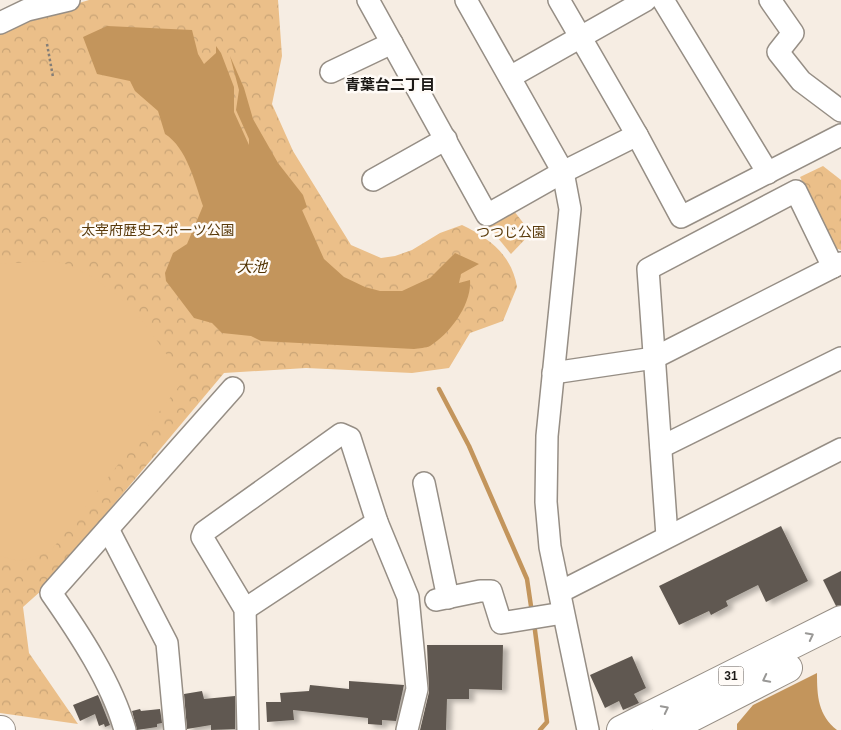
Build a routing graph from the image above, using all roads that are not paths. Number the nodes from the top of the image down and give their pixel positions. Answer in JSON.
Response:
{"nodes":[{"id":1,"x":69,"y":0,"type":"edge"},
{"id":2,"x":368,"y":0,"type":"edge"},
{"id":3,"x":466,"y":0,"type":"edge"},
{"id":4,"x":559,"y":0,"type":"edge"},
{"id":5,"x":646,"y":0,"type":"edge"},
{"id":6,"x":663,"y":0,"type":"edge"},
{"id":7,"x":770,"y":0,"type":"edge"},
{"id":8,"x":24,"y":5,"type":"edge"},
{"id":9,"x":0,"y":23,"type":"edge"},
{"id":10,"x":581,"y":37,"type":"junction"},
{"id":11,"x":392,"y":43,"type":"junction"},
{"id":12,"x":331,"y":72,"type":"dead end"},
{"id":13,"x":510,"y":77,"type":"junction"},
{"id":14,"x":841,"y":110,"type":"edge"},
{"id":15,"x":841,"y":134,"type":"edge"},
{"id":16,"x":637,"y":135,"type":"junction"},
{"id":17,"x":446,"y":140,"type":"junction"},
{"id":18,"x":563,"y":172,"type":"junction"},
{"id":19,"x":768,"y":173,"type":"junction"},
{"id":20,"x":373,"y":180,"type":"dead end"},
{"id":21,"x":837,"y":265,"type":"edge"},
{"id":22,"x":654,"y":358,"type":"junction"},
{"id":23,"x":841,"y":358,"type":"edge"},
{"id":24,"x":554,"y":373,"type":"junction"},
{"id":25,"x":233,"y":388,"type":"dead end"},
{"id":26,"x":661,"y":447,"type":"junction"},
{"id":27,"x":841,"y":449,"type":"edge"},
{"id":28,"x":424,"y":483,"type":"dead end"},
{"id":29,"x":378,"y":522,"type":"junction"},
{"id":30,"x":108,"y":529,"type":"junction"},
{"id":31,"x":667,"y":536,"type":"junction"},
{"id":32,"x":562,"y":603,"type":"junction"},
{"id":33,"x":245,"y":609,"type":"junction"},
{"id":34,"x":841,"y":620,"type":"edge"},
{"id":35,"x":841,"y":642,"type":"edge"},
{"id":36,"x":125,"y":730,"type":"edge"},
{"id":37,"x":175,"y":730,"type":"edge"},
{"id":38,"x":248,"y":730,"type":"edge"},
{"id":39,"x":406,"y":730,"type":"edge"},
{"id":40,"x":588,"y":730,"type":"edge"},
{"id":41,"x":621,"y":730,"type":"edge"},
{"id":42,"x":667,"y":730,"type":"edge"}],
"edges":[{"from":1,"to":8,"type":"street"},
{"from":2,"to":11,"type":"street"},
{"from":3,"to":13,"type":"street"},
{"from":4,"to":10,"type":"street"},
{"from":5,"to":10,"type":"street"},
{"from":6,"to":19,"type":"street"},
{"from":7,"to":14,"type":"street"},
{"from":8,"to":9,"type":"street"},
{"from":10,"to":13,"type":"street"},
{"from":10,"to":16,"type":"street"},
{"from":11,"to":12,"type":"street"},
{"from":11,"to":17,"type":"street"},
{"from":13,"to":18,"type":"street"},
{"from":15,"to":19,"type":"street"},
{"from":16,"to":18,"type":"street"},
{"from":16,"to":19,"type":"street"},
{"from":17,"to":18,"type":"street"},
{"from":17,"to":20,"type":"street"},
{"from":18,"to":24,"type":"street"},
{"from":21,"to":22,"type":"street"},
{"from":21,"to":22,"type":"street"},
{"from":22,"to":24,"type":"street"},
{"from":22,"to":26,"type":"street"},
{"from":23,"to":26,"type":"street"},
{"from":24,"to":32,"type":"street"},
{"from":25,"to":30,"type":"street"},
{"from":26,"to":31,"type":"street"},
{"from":27,"to":31,"type":"street"},
{"from":28,"to":32,"type":"street"},
{"from":29,"to":33,"type":"street"},
{"from":29,"to":33,"type":"street"},
{"from":29,"to":39,"type":"street"},
{"from":30,"to":36,"type":"street"},
{"from":30,"to":37,"type":"street"},
{"from":31,"to":32,"type":"street"},
{"from":32,"to":40,"type":"street"},
{"from":33,"to":38,"type":"street"},
{"from":41,"to":34,"type":"main road","number":"31","one_way":true},
{"from":35,"to":42,"type":"main road","number":"31","one_way":true}]}
